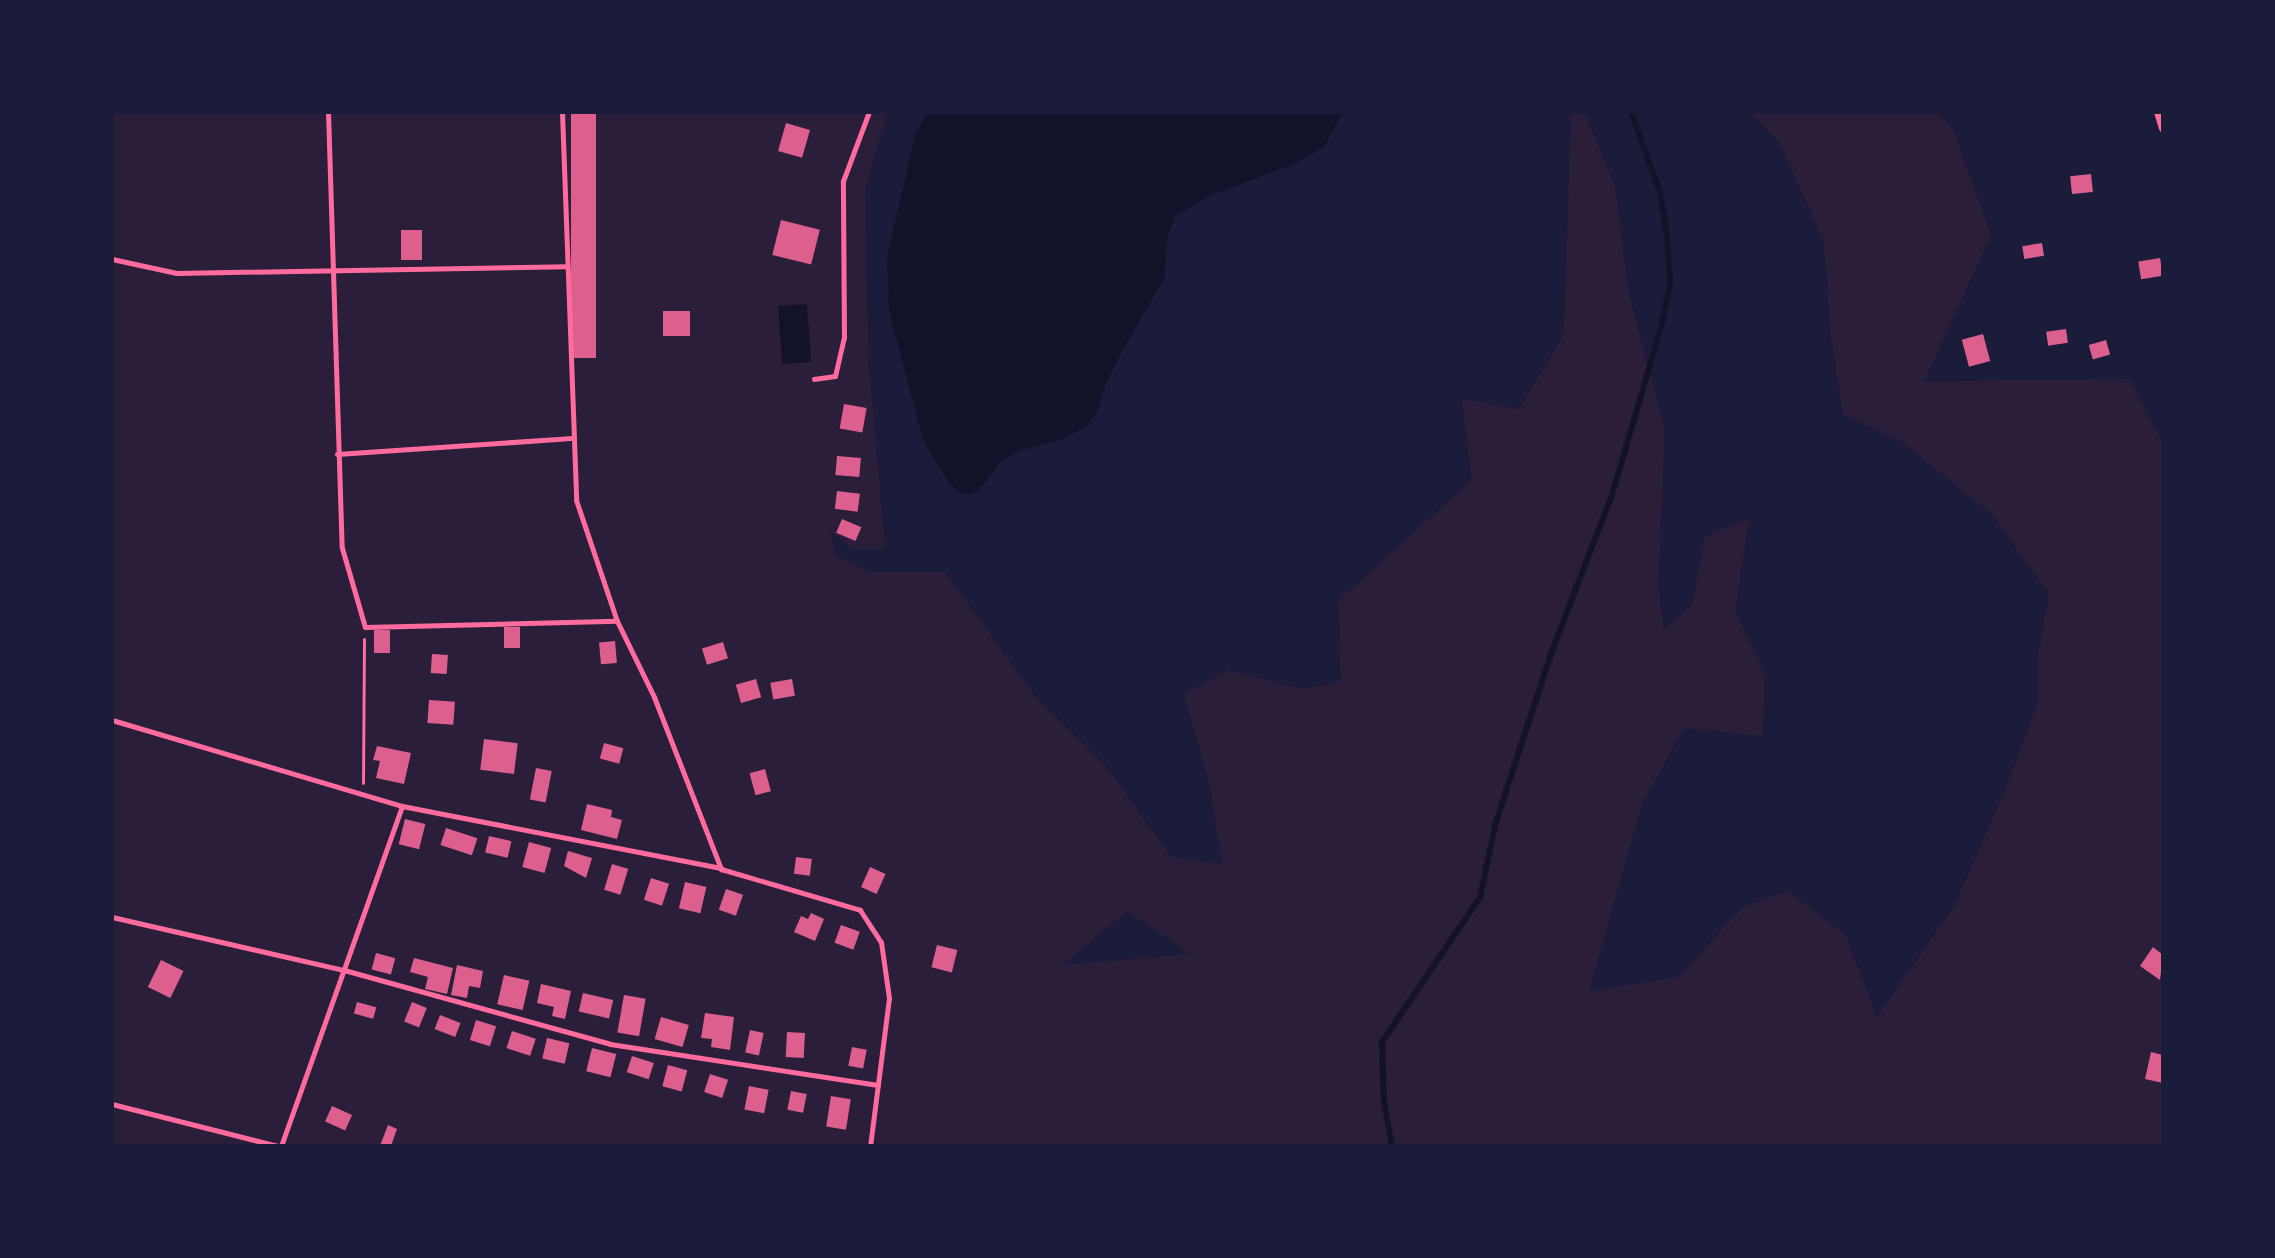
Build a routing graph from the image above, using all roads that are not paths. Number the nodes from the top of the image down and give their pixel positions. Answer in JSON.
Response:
{"nodes":[{"id":1,"x":328,"y":112,"type":"edge"},
{"id":2,"x":562,"y":112,"type":"edge"},
{"id":3,"x":869,"y":112,"type":"edge"},
{"id":4,"x":2158,"y":112,"type":"edge"},
{"id":5,"x":2163,"y":128,"type":"edge"},
{"id":6,"x":112,"y":259,"type":"edge"},
{"id":7,"x":566,"y":266,"type":"junction"},
{"id":8,"x":335,"y":268,"type":"junction"},
{"id":9,"x":814,"y":379,"type":"dead end"},
{"id":10,"x":573,"y":438,"type":"junction"},
{"id":11,"x":337,"y":454,"type":"junction"},
{"id":12,"x":617,"y":621,"type":"junction"},
{"id":13,"x":112,"y":720,"type":"edge"},
{"id":14,"x":402,"y":806,"type":"junction"},
{"id":15,"x":721,"y":869,"type":"junction"},
{"id":16,"x":112,"y":917,"type":"edge"},
{"id":17,"x":344,"y":970,"type":"junction"},
{"id":18,"x":878,"y":1085,"type":"junction"},
{"id":19,"x":112,"y":1104,"type":"edge"},
{"id":20,"x":280,"y":1146,"type":"edge"},
{"id":21,"x":870,"y":1146,"type":"edge"}],
"edges":[{"from":1,"to":8,"type":"lane"},
{"from":2,"to":7,"type":"lane"},
{"from":3,"to":9,"type":"lane"},
{"from":4,"to":5,"type":"street"},
{"from":6,"to":8,"type":"lane"},
{"from":7,"to":8,"type":"lane"},
{"from":7,"to":10,"type":"lane"},
{"from":8,"to":11,"type":"lane"},
{"from":10,"to":11,"type":"lane"},
{"from":10,"to":12,"type":"lane"},
{"from":11,"to":12,"type":"lane"},
{"from":12,"to":15,"type":"lane"},
{"from":13,"to":14,"type":"lane"},
{"from":14,"to":15,"type":"lane"},
{"from":14,"to":17,"type":"lane"},
{"from":15,"to":18,"type":"lane"},
{"from":16,"to":17,"type":"lane"},
{"from":17,"to":18,"type":"lane"},
{"from":17,"to":20,"type":"lane"},
{"from":18,"to":21,"type":"lane"},
{"from":19,"to":20,"type":"lane"}]}
